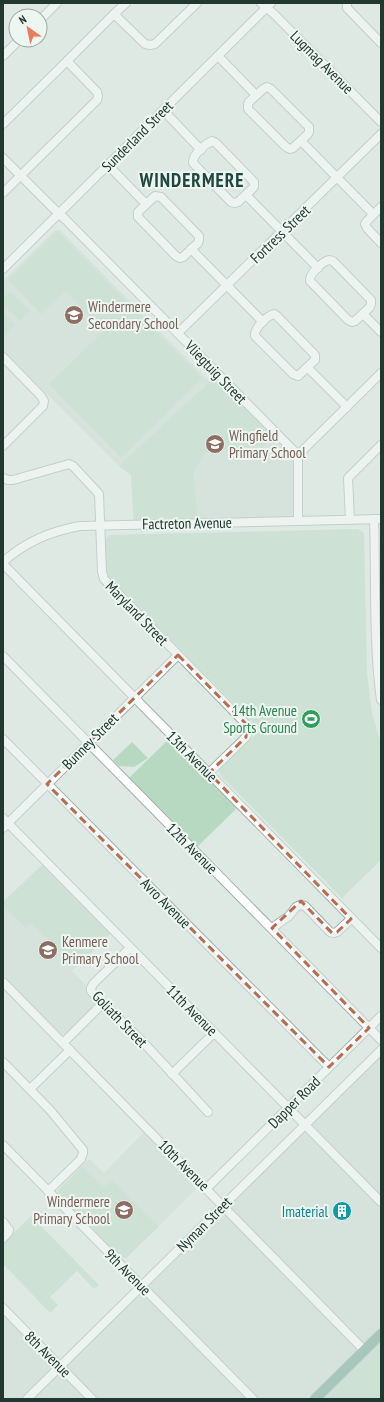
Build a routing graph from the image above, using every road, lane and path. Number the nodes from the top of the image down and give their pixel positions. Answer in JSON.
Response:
{"nodes":[{"id":1,"x":57,"y":3,"type":"edge"},
{"id":2,"x":126,"y":3,"type":"edge"},
{"id":3,"x":196,"y":3,"type":"edge"},
{"id":4,"x":348,"y":3,"type":"edge"},
{"id":5,"x":266,"y":5,"type":"edge"},
{"id":6,"x":48,"y":12,"type":"edge"},
{"id":7,"x":114,"y":14,"type":"junction"},
{"id":8,"x":381,"y":43,"type":"edge"},
{"id":9,"x":11,"y":48,"type":"edge"},
{"id":10,"x":3,"y":56,"type":"edge"},
{"id":11,"x":218,"y":56,"type":"junction"},
{"id":12,"x":67,"y":61,"type":"junction"},
{"id":13,"x":256,"y":95,"type":"junction"},
{"id":14,"x":163,"y":110,"type":"junction"},
{"id":15,"x":381,"y":122,"type":"edge"},
{"id":16,"x":3,"y":124,"type":"edge"},
{"id":17,"x":381,"y":134,"type":"edge"},
{"id":18,"x":301,"y":141,"type":"junction"},
{"id":19,"x":201,"y":150,"type":"junction"},
{"id":20,"x":3,"y":158,"type":"edge"},
{"id":21,"x":108,"y":165,"type":"junction"},
{"id":22,"x":21,"y":176,"type":"junction"},
{"id":23,"x":337,"y":177,"type":"junction"},
{"id":24,"x":3,"y":194,"type":"edge"},
{"id":25,"x":246,"y":195,"type":"junction"},
{"id":26,"x":146,"y":204,"type":"junction"},
{"id":27,"x":381,"y":207,"type":"edge"},
{"id":28,"x":59,"y":214,"type":"junction"},
{"id":29,"x":373,"y":214,"type":"junction"},
{"id":30,"x":282,"y":231,"type":"junction"},
{"id":31,"x":381,"y":243,"type":"edge"},
{"id":32,"x":191,"y":250,"type":"junction"},
{"id":33,"x":318,"y":268,"type":"junction"},
{"id":34,"x":3,"y":269,"type":"edge"},
{"id":35,"x":227,"y":286,"type":"junction"},
{"id":36,"x":363,"y":314,"type":"junction"},
{"id":37,"x":263,"y":322,"type":"junction"},
{"id":38,"x":381,"y":332,"type":"edge"},
{"id":39,"x":178,"y":333,"type":"junction"},
{"id":40,"x":4,"y":360,"type":"edge"},
{"id":41,"x":308,"y":368,"type":"junction"},
{"id":42,"x":381,"y":373,"type":"edge"},
{"id":43,"x":346,"y":407,"type":"junction"},
{"id":44,"x":3,"y":446,"type":"edge"},
{"id":45,"x":381,"y":446,"type":"edge"},
{"id":46,"x":298,"y":455,"type":"junction"},
{"id":47,"x":3,"y":478,"type":"edge"},
{"id":48,"x":378,"y":519,"type":"edge"},
{"id":49,"x":350,"y":520,"type":"junction"},
{"id":50,"x":298,"y":521,"type":"junction"},
{"id":51,"x":101,"y":525,"type":"junction"},
{"id":52,"x":3,"y":563,"type":"edge"},
{"id":53,"x":178,"y":655,"type":"junction"},
{"id":54,"x":3,"y":656,"type":"edge"},
{"id":55,"x":380,"y":683,"type":"edge"},
{"id":56,"x":134,"y":698,"type":"junction"},
{"id":57,"x":381,"y":700,"type":"edge"},
{"id":58,"x":3,"y":739,"type":"edge"},
{"id":59,"x":89,"y":743,"type":"junction"},
{"id":60,"x":209,"y":773,"type":"junction"},
{"id":61,"x":47,"y":784,"type":"junction"},
{"id":62,"x":5,"y":823,"type":"edge"},
{"id":63,"x":351,"y":918,"type":"junction"},
{"id":64,"x":272,"y":928,"type":"junction"},
{"id":65,"x":130,"y":948,"type":"junction"},
{"id":66,"x":381,"y":948,"type":"edge"},
{"id":67,"x":3,"y":982,"type":"edge"},
{"id":68,"x":103,"y":1003,"type":"junction"},
{"id":69,"x":381,"y":1016,"type":"edge"},
{"id":70,"x":369,"y":1028,"type":"junction"},
{"id":71,"x":214,"y":1033,"type":"junction"},
{"id":72,"x":381,"y":1040,"type":"edge"},
{"id":73,"x":63,"y":1042,"type":"junction"},
{"id":74,"x":70,"y":1050,"type":"junction"},
{"id":75,"x":381,"y":1050,"type":"edge"},
{"id":76,"x":3,"y":1062,"type":"edge"},
{"id":77,"x":329,"y":1067,"type":"junction"},
{"id":78,"x":172,"y":1074,"type":"junction"},
{"id":79,"x":30,"y":1089,"type":"junction"},
{"id":80,"x":288,"y":1108,"type":"junction"},
{"id":81,"x":208,"y":1112,"type":"dead end"},
{"id":82,"x":305,"y":1125,"type":"junction"},
{"id":83,"x":3,"y":1146,"type":"edge"},
{"id":84,"x":206,"y":1188,"type":"junction"},
{"id":85,"x":48,"y":1191,"type":"junction"},
{"id":86,"x":381,"y":1202,"type":"edge"},
{"id":87,"x":223,"y":1206,"type":"junction"},
{"id":88,"x":3,"y":1222,"type":"edge"},
{"id":89,"x":3,"y":1238,"type":"edge"},
{"id":90,"x":142,"y":1286,"type":"junction"},
{"id":91,"x":3,"y":1308,"type":"edge"},
{"id":92,"x":381,"y":1334,"type":"edge"},
{"id":93,"x":364,"y":1350,"type":"junction"},
{"id":94,"x":60,"y":1367,"type":"junction"},
{"id":95,"x":27,"y":1399,"type":"edge"},
{"id":96,"x":92,"y":1399,"type":"edge"},
{"id":97,"x":253,"y":1399,"type":"edge"},
{"id":98,"x":315,"y":1399,"type":"edge"}],
"edges":[{"from":1,"to":6,"type":"street"},
{"from":2,"to":7,"type":"street"},
{"from":3,"to":7,"type":"street"},
{"from":4,"to":8,"type":"street"},
{"from":5,"to":11,"type":"street","name":"Sunderland Street"},
{"from":5,"to":15,"type":"street","name":"Lugmag Avenue"},
{"from":7,"to":12,"type":"street"},
{"from":9,"to":10,"type":"street"},
{"from":11,"to":13,"type":"street"},
{"from":11,"to":14,"type":"street","name":"Sunderland Street"},
{"from":12,"to":16,"type":"street"},
{"from":12,"to":22,"type":"street"},
{"from":13,"to":18,"type":"street"},
{"from":13,"to":18,"type":"street"},
{"from":14,"to":19,"type":"street"},
{"from":14,"to":21,"type":"street","name":"Sunderland Street"},
{"from":17,"to":23,"type":"street","name":"Fortress Street"},
{"from":18,"to":23,"type":"street"},
{"from":19,"to":25,"type":"street"},
{"from":19,"to":25,"type":"street"},
{"from":20,"to":22,"type":"street","name":"Vliegtuig Street"},
{"from":21,"to":26,"type":"street"},
{"from":21,"to":28,"type":"street","name":"Sunderland Street"},
{"from":22,"to":24,"type":"street"},
{"from":22,"to":28,"type":"street","name":"Vliegtuig Street"},
{"from":23,"to":29,"type":"street"},
{"from":23,"to":30,"type":"street","name":"Fortress Street"},
{"from":25,"to":30,"type":"street"},
{"from":26,"to":32,"type":"street"},
{"from":26,"to":32,"type":"street"},
{"from":27,"to":29,"type":"street"},
{"from":28,"to":34,"type":"street","name":"Sunderland Street"},
{"from":28,"to":39,"type":"street","name":"Vliegtuig Street"},
{"from":29,"to":31,"type":"street"},
{"from":30,"to":33,"type":"street"},
{"from":30,"to":35,"type":"street","name":"Fortress Street"},
{"from":32,"to":35,"type":"street"},
{"from":33,"to":36,"type":"street"},
{"from":33,"to":36,"type":"street"},
{"from":35,"to":37,"type":"street"},
{"from":35,"to":39,"type":"street","name":"Fortress Street"},
{"from":36,"to":38,"type":"street"},
{"from":37,"to":41,"type":"street"},
{"from":37,"to":41,"type":"street"},
{"from":39,"to":46,"type":"street","name":"Vliegtuig Street"},
{"from":40,"to":44,"type":"street"},
{"from":41,"to":43,"type":"street"},
{"from":42,"to":43,"type":"street"},
{"from":43,"to":46,"type":"street"},
{"from":45,"to":49,"type":"street"},
{"from":46,"to":50,"type":"street"},
{"from":47,"to":51,"type":"street","name":"Maryland Street"},
{"from":48,"to":49,"type":"street","name":"Factreton Avenue"},
{"from":48,"to":55,"type":"street"},
{"from":49,"to":50,"type":"street","name":"Factreton Avenue"},
{"from":50,"to":51,"type":"street","name":"Factreton Avenue"},
{"from":51,"to":52,"type":"street","name":"Factreton Avenue"},
{"from":51,"to":53,"type":"street","name":"Maryland Street"},
{"from":52,"to":56,"type":"street","name":"13th Avenue"},
{"from":53,"to":56,"type":"street","name":"Bunney Street"},
{"from":53,"to":60,"type":"street","name":"Maryland Street"},
{"from":54,"to":59,"type":"street","name":"12th Avenue"},
{"from":55,"to":57,"type":"street"},
{"from":56,"to":59,"type":"street","name":"Bunney Street"},
{"from":56,"to":60,"type":"street","name":"13th Avenue"},
{"from":58,"to":61,"type":"street","name":"Avro Avenue"},
{"from":59,"to":61,"type":"street","name":"Bunney Street"},
{"from":59,"to":64,"type":"street","name":"12th Avenue"},
{"from":60,"to":63,"type":"street","name":"13th Avenue"},
{"from":61,"to":62,"type":"street","name":"Bunney Street"},
{"from":61,"to":77,"type":"street","name":"Avro Avenue"},
{"from":62,"to":65,"type":"street","name":"11th Avenue"},
{"from":63,"to":64,"type":"street"},
{"from":63,"to":66,"type":"street","name":"13th Avenue"},
{"from":64,"to":70,"type":"street","name":"12th Avenue"},
{"from":65,"to":68,"type":"street","name":"Goliath Street"},
{"from":65,"to":71,"type":"street","name":"11th Avenue"},
{"from":67,"to":73,"type":"street","name":"10th Avenue"},
{"from":68,"to":73,"type":"street"},
{"from":68,"to":78,"type":"street","name":"Goliath Street"},
{"from":69,"to":70,"type":"street","name":"Dapper Road"},
{"from":70,"to":72,"type":"street","name":"12th Avenue"},
{"from":70,"to":77,"type":"street","name":"Dapper Road"},
{"from":71,"to":78,"type":"street"},
{"from":71,"to":80,"type":"street","name":"11th Avenue"},
{"from":73,"to":74,"type":"street","name":"10th Avenue"},
{"from":74,"to":79,"type":"street"},
{"from":74,"to":84,"type":"street","name":"10th Avenue"},
{"from":75,"to":82,"type":"street","name":"Nyman Street"},
{"from":76,"to":79,"type":"street"},
{"from":77,"to":80,"type":"street","name":"Dapper Road"},
{"from":78,"to":81,"type":"street","name":"Goliath Street"},
{"from":79,"to":85,"type":"street"},
{"from":80,"to":82,"type":"street","name":"11th Avenue"},
{"from":80,"to":84,"type":"street","name":"Dapper Road"},
{"from":82,"to":86,"type":"street","name":"11th Avenue"},
{"from":82,"to":87,"type":"street","name":"Nyman Street"},
{"from":83,"to":85,"type":"street","name":"9th Avenue"},
{"from":84,"to":87,"type":"street","name":"10th Avenue"},
{"from":85,"to":90,"type":"street","name":"9th Avenue"},
{"from":87,"to":90,"type":"street","name":"Nyman Street"},
{"from":87,"to":93,"type":"street","name":"10th Avenue"},
{"from":88,"to":89,"type":"street"},
{"from":90,"to":94,"type":"street","name":"Nyman Street"},
{"from":90,"to":97,"type":"street","name":"9th Avenue"},
{"from":91,"to":94,"type":"street","name":"8th Avenue"},
{"from":92,"to":93,"type":"main road"},
{"from":93,"to":98,"type":"main road"},
{"from":94,"to":95,"type":"street","name":"Nyman Street"},
{"from":94,"to":96,"type":"street","name":"8th Avenue"}]}
